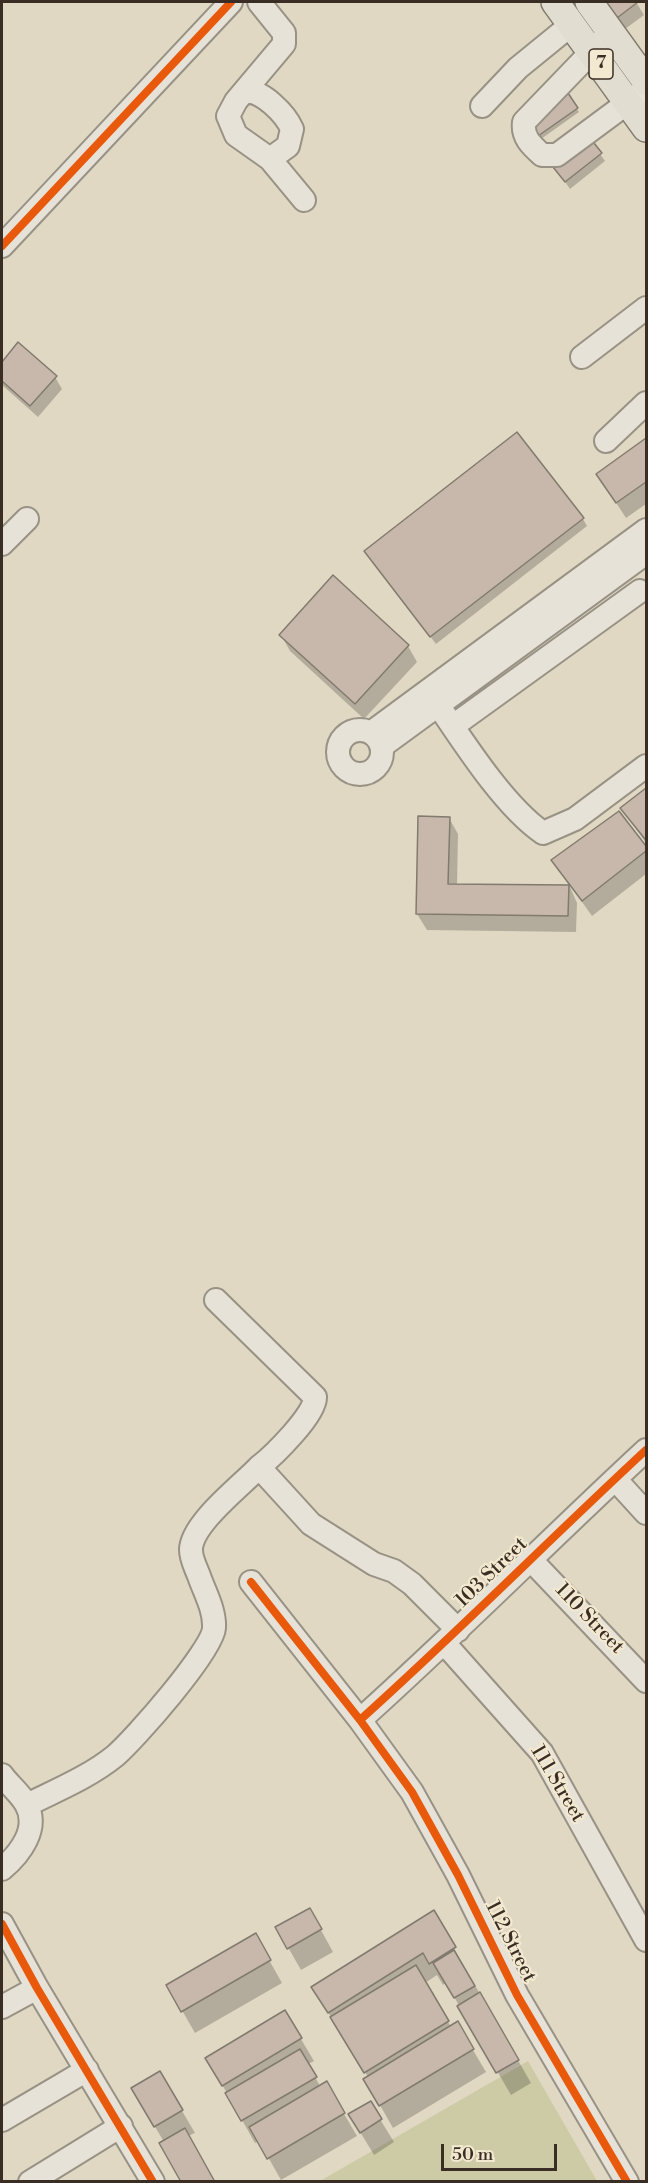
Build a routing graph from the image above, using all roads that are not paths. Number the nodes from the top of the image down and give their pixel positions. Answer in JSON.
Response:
{"nodes":[{"id":1,"x":231,"y":2,"type":"edge"},
{"id":2,"x":259,"y":2,"type":"edge"},
{"id":3,"x":555,"y":2,"type":"edge"},
{"id":4,"x":589,"y":2,"type":"edge"},
{"id":5,"x":572,"y":24,"type":"junction"},
{"id":6,"x":611,"y":33,"type":"junction"},
{"id":7,"x":591,"y":50,"type":"junction"},
{"id":8,"x":646,"y":81,"type":"edge"},
{"id":9,"x":245,"y":92,"type":"junction"},
{"id":10,"x":638,"y":96,"type":"edge"},
{"id":11,"x":482,"y":106,"type":"dead end"},
{"id":12,"x":646,"y":128,"type":"edge"},
{"id":13,"x":270,"y":159,"type":"junction"},
{"id":14,"x":304,"y":200,"type":"dead end"},
{"id":15,"x":2,"y":246,"type":"edge"},
{"id":16,"x":646,"y":308,"type":"edge"},
{"id":17,"x":582,"y":357,"type":"dead end"},
{"id":18,"x":646,"y":403,"type":"edge"},
{"id":19,"x":606,"y":441,"type":"dead end"},
{"id":20,"x":27,"y":519,"type":"dead end"},
{"id":21,"x":646,"y":530,"type":"edge"},
{"id":22,"x":2,"y":544,"type":"edge"},
{"id":23,"x":646,"y":553,"type":"edge"},
{"id":24,"x":622,"y":560,"type":"junction"},
{"id":25,"x":643,"y":596,"type":"edge"},
{"id":26,"x":434,"y":698,"type":"junction"},
{"id":27,"x":453,"y":726,"type":"junction"},
{"id":28,"x":377,"y":739,"type":"dead end"},
{"id":29,"x":646,"y":766,"type":"edge"},
{"id":30,"x":216,"y":1300,"type":"dead end"},
{"id":31,"x":646,"y":1450,"type":"edge"},
{"id":32,"x":259,"y":1467,"type":"junction"},
{"id":33,"x":615,"y":1479,"type":"junction"},
{"id":34,"x":646,"y":1513,"type":"edge"},
{"id":35,"x":530,"y":1559,"type":"junction"},
{"id":36,"x":251,"y":1582,"type":"dead end"},
{"id":37,"x":452,"y":1637,"type":"junction"},
{"id":38,"x":646,"y":1681,"type":"edge"},
{"id":39,"x":360,"y":1720,"type":"junction"},
{"id":40,"x":2,"y":1775,"type":"edge"},
{"id":41,"x":27,"y":1805,"type":"junction"},
{"id":42,"x":2,"y":1869,"type":"edge"},
{"id":43,"x":2,"y":1923,"type":"edge"},
{"id":44,"x":646,"y":1940,"type":"edge"},
{"id":45,"x":37,"y":1988,"type":"junction"},
{"id":46,"x":2,"y":2007,"type":"edge"},
{"id":47,"x":87,"y":2070,"type":"junction"},
{"id":48,"x":2,"y":2120,"type":"edge"},
{"id":49,"x":121,"y":2126,"type":"junction"},
{"id":50,"x":30,"y":2181,"type":"edge"},
{"id":51,"x":153,"y":2181,"type":"edge"},
{"id":52,"x":627,"y":2181,"type":"edge"}],
"edges":[{"from":1,"to":15,"type":"street"},
{"from":2,"to":9,"type":"street"},
{"from":3,"to":5,"type":"main road","number":"7"},
{"from":4,"to":6,"type":"main road","number":"7"},
{"from":5,"to":7,"type":"main road","number":"7"},
{"from":5,"to":11,"type":"street"},
{"from":6,"to":7,"type":"street"},
{"from":6,"to":8,"type":"main road","number":"7"},
{"from":7,"to":10,"type":"main road","number":"7"},
{"from":7,"to":10,"type":"street"},
{"from":9,"to":13,"type":"street"},
{"from":9,"to":13,"type":"street"},
{"from":10,"to":12,"type":"main road","number":"7"},
{"from":13,"to":14,"type":"street"},
{"from":16,"to":17,"type":"street"},
{"from":18,"to":19,"type":"street"},
{"from":20,"to":22,"type":"street"},
{"from":21,"to":24,"type":"street"},
{"from":23,"to":24,"type":"street"},
{"from":24,"to":25,"type":"street"},
{"from":24,"to":26,"type":"street"},
{"from":25,"to":27,"type":"street"},
{"from":26,"to":27,"type":"street"},
{"from":26,"to":28,"type":"street"},
{"from":27,"to":29,"type":"street"},
{"from":30,"to":32,"type":"street"},
{"from":31,"to":33,"type":"street","name":"103 Street"},
{"from":32,"to":37,"type":"street","name":"111 Street"},
{"from":32,"to":41,"type":"street"},
{"from":33,"to":34,"type":"street"},
{"from":33,"to":35,"type":"street","name":"103 Street"},
{"from":35,"to":37,"type":"street","name":"103 Street"},
{"from":35,"to":38,"type":"street","name":"110 Street"},
{"from":36,"to":39,"type":"street","name":"112 Street"},
{"from":37,"to":39,"type":"street","name":"103 Street"},
{"from":37,"to":44,"type":"street","name":"111 Street"},
{"from":39,"to":52,"type":"street","name":"112 Street"},
{"from":40,"to":41,"type":"street"},
{"from":41,"to":42,"type":"street"},
{"from":43,"to":45,"type":"street"},
{"from":45,"to":46,"type":"street"},
{"from":45,"to":47,"type":"street"},
{"from":47,"to":48,"type":"street"},
{"from":47,"to":49,"type":"street"},
{"from":49,"to":50,"type":"street"},
{"from":49,"to":51,"type":"street"}]}
